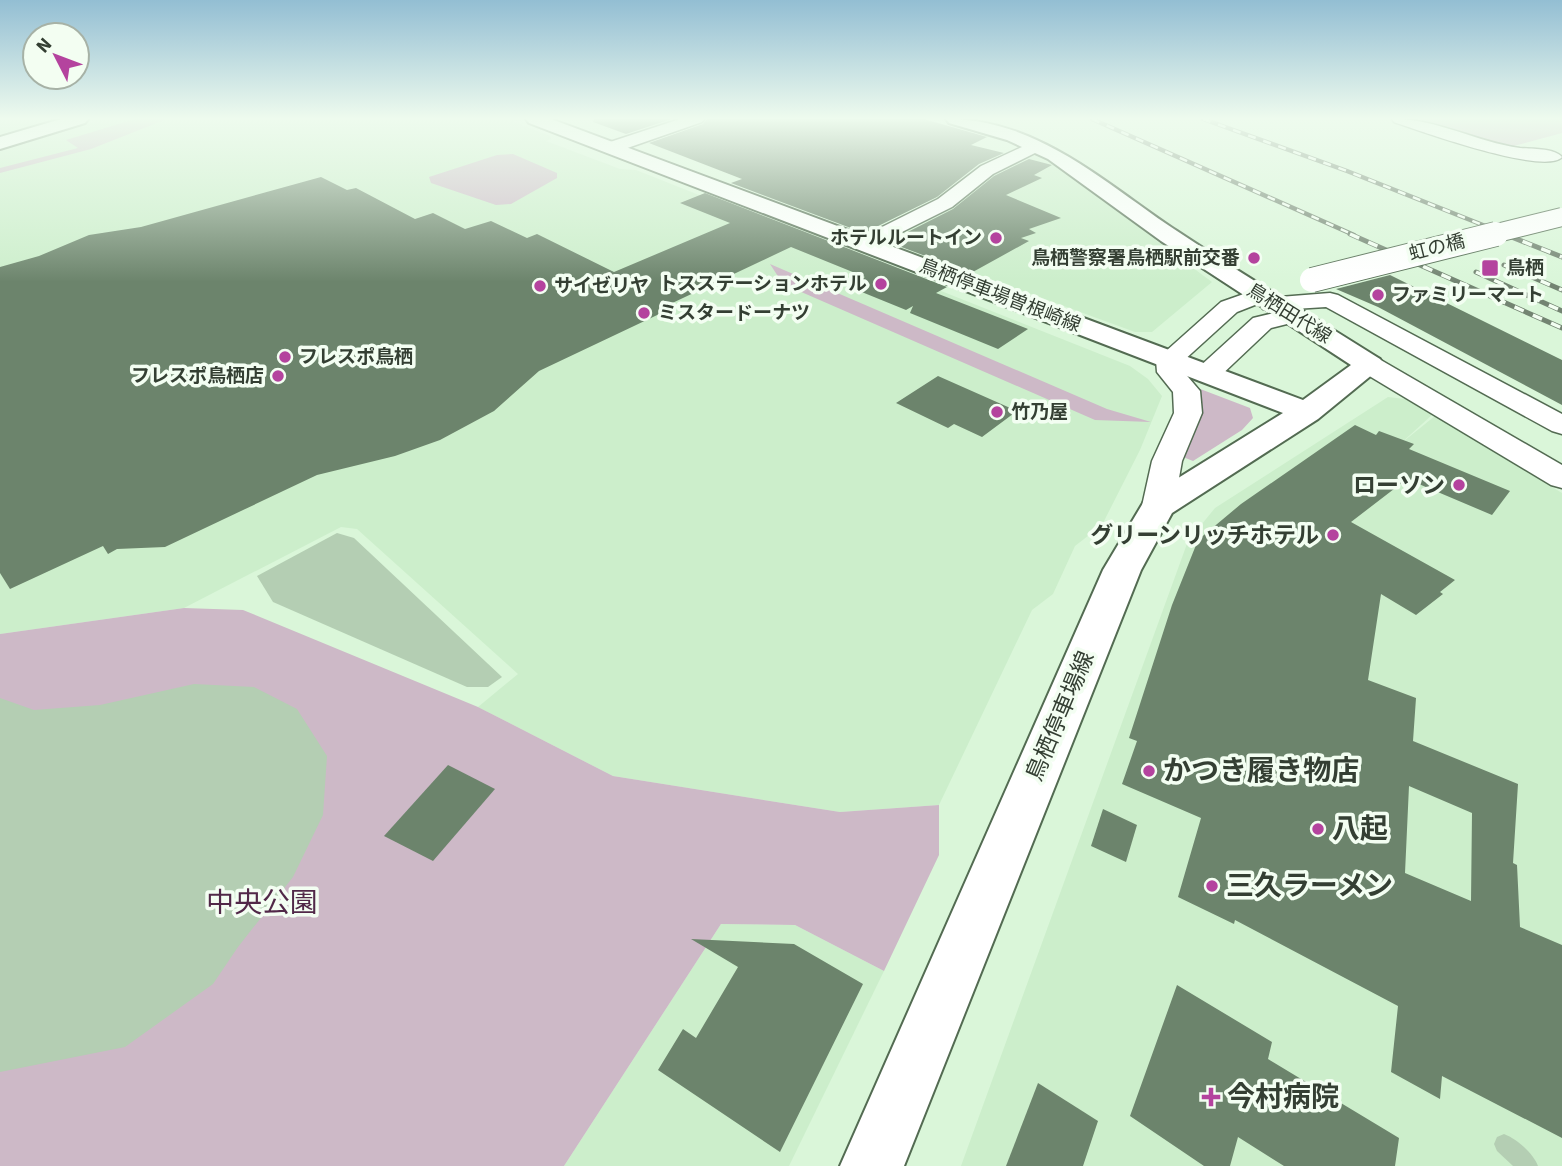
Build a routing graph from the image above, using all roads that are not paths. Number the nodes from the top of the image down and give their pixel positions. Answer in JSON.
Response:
{"nodes":[{"id":1,"x":691,"y":173,"type":"edge"},
{"id":2,"x":983,"y":173,"type":"edge"},
{"id":3,"x":1081,"y":173,"type":"edge"},
{"id":4,"x":1562,"y":216,"type":"edge"},
{"id":5,"x":863,"y":244,"type":"junction"},
{"id":6,"x":1312,"y":280,"type":"dead end"},
{"id":7,"x":1273,"y":305,"type":"junction"},
{"id":8,"x":1169,"y":360,"type":"junction"},
{"id":9,"x":1370,"y":365,"type":"junction"},
{"id":10,"x":1207,"y":374,"type":"junction"},
{"id":11,"x":1307,"y":412,"type":"junction"},
{"id":12,"x":1562,"y":425,"type":"edge"},
{"id":13,"x":1562,"y":478,"type":"edge"},
{"id":14,"x":1158,"y":506,"type":"junction"},
{"id":15,"x":872,"y":1166,"type":"edge"}],
"edges":[{"from":1,"to":5,"type":"main road","name":"鳥栖停車場曽根崎線"},
{"from":2,"to":5,"type":"street"},
{"from":3,"to":7,"type":"main road","name":"鳥栖田代線"},
{"from":4,"to":6,"type":"street","name":"虹の橋","bridge":true},
{"from":5,"to":8,"type":"main road","name":"鳥栖停車場曽根崎線"},
{"from":7,"to":8,"type":"street"},
{"from":7,"to":9,"type":"main road","name":"鳥栖田代線"},
{"from":7,"to":10,"type":"street"},
{"from":7,"to":12,"type":"street"},
{"from":8,"to":10,"type":"main road","name":"鳥栖停車場曽根崎線"},
{"from":8,"to":14,"type":"street"},
{"from":9,"to":11,"type":"main road","name":"鳥栖停車場線"},
{"from":9,"to":13,"type":"street"},
{"from":10,"to":11,"type":"main road","name":"鳥栖停車場曽根崎線"},
{"from":11,"to":14,"type":"main road","name":"鳥栖停車場線"},
{"from":14,"to":15,"type":"main road","name":"鳥栖停車場線"}]}
